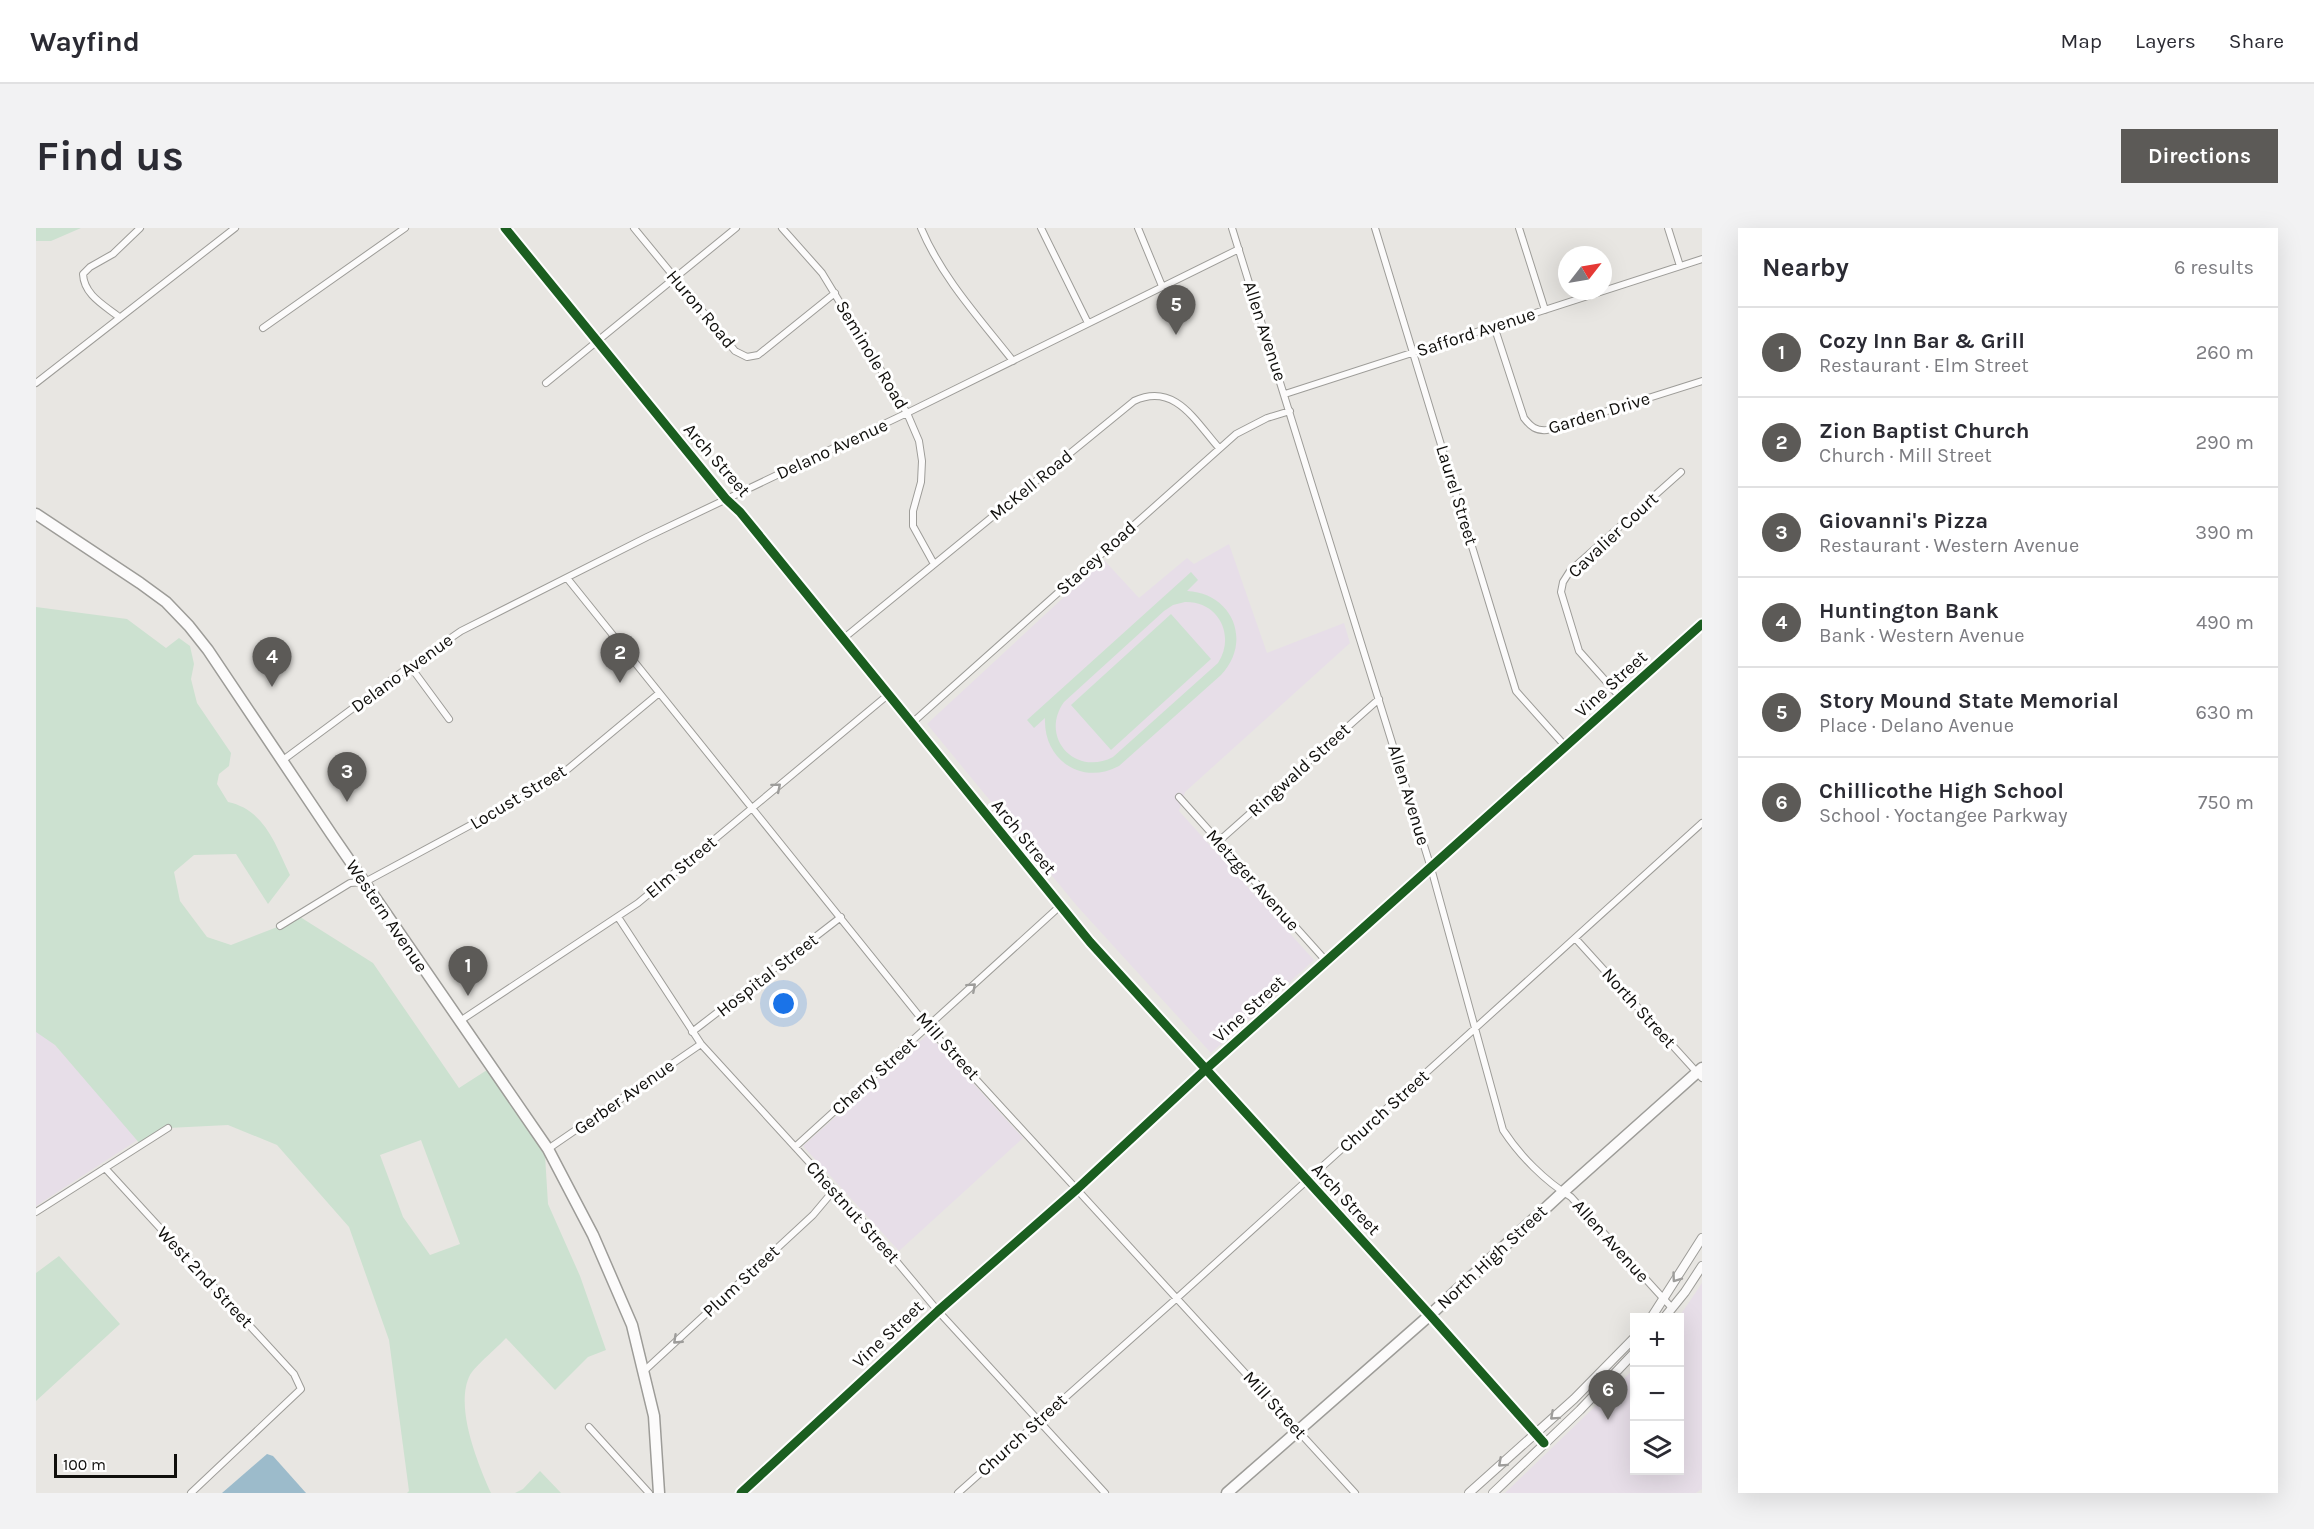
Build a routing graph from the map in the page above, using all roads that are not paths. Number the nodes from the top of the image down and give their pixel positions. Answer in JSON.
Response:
{"nodes":[{"id":1,"x":140,"y":228,"type":"edge"},
{"id":2,"x":235,"y":228,"type":"edge"},
{"id":3,"x":405,"y":228,"type":"edge"},
{"id":4,"x":505,"y":228,"type":"edge"},
{"id":5,"x":634,"y":228,"type":"edge"},
{"id":6,"x":736,"y":228,"type":"edge"},
{"id":7,"x":782,"y":228,"type":"edge"},
{"id":8,"x":921,"y":228,"type":"edge"},
{"id":9,"x":1041,"y":228,"type":"edge"},
{"id":10,"x":1138,"y":228,"type":"edge"},
{"id":11,"x":1232,"y":228,"type":"edge"},
{"id":12,"x":1375,"y":228,"type":"edge"},
{"id":13,"x":1519,"y":228,"type":"edge"},
{"id":14,"x":1668,"y":228,"type":"edge"},
{"id":15,"x":1239,"y":249,"type":"junction"},
{"id":16,"x":1702,"y":259,"type":"edge"},
{"id":17,"x":1680,"y":266,"type":"junction"},
{"id":18,"x":674,"y":277,"type":"junction"},
{"id":19,"x":1162,"y":286,"type":"junction"},
{"id":20,"x":835,"y":293,"type":"junction"},
{"id":21,"x":1545,"y":310,"type":"junction"},
{"id":22,"x":119,"y":317,"type":"junction"},
{"id":23,"x":1088,"y":323,"type":"junction"},
{"id":24,"x":1494,"y":326,"type":"junction"},
{"id":25,"x":263,"y":328,"type":"dead end"},
{"id":26,"x":597,"y":340,"type":"junction"},
{"id":27,"x":1413,"y":351,"type":"junction"},
{"id":28,"x":1013,"y":361,"type":"junction"},
{"id":29,"x":1702,"y":381,"type":"edge"},
{"id":30,"x":36,"y":383,"type":"edge"},
{"id":31,"x":546,"y":383,"type":"dead end"},
{"id":32,"x":1285,"y":394,"type":"junction"},
{"id":33,"x":1290,"y":411,"type":"junction"},
{"id":34,"x":907,"y":414,"type":"junction"},
{"id":35,"x":1219,"y":448,"type":"junction"},
{"id":36,"x":1681,"y":472,"type":"dead end"},
{"id":37,"x":726,"y":499,"type":"junction"},
{"id":38,"x":36,"y":514,"type":"edge"},
{"id":39,"x":934,"y":564,"type":"junction"},
{"id":40,"x":567,"y":578,"type":"junction"},
{"id":41,"x":1702,"y":624,"type":"edge"},
{"id":42,"x":844,"y":638,"type":"junction"},
{"id":43,"x":410,"y":666,"type":"junction"},
{"id":44,"x":658,"y":694,"type":"junction"},
{"id":45,"x":889,"y":694,"type":"junction"},
{"id":46,"x":1620,"y":696,"type":"junction"},
{"id":47,"x":1379,"y":699,"type":"junction"},
{"id":48,"x":449,"y":719,"type":"dead end"},
{"id":49,"x":912,"y":723,"type":"junction"},
{"id":50,"x":1566,"y":747,"type":"junction"},
{"id":51,"x":283,"y":760,"type":"junction"},
{"id":52,"x":1179,"y":797,"type":"dead end"},
{"id":53,"x":753,"y":808,"type":"junction"},
{"id":54,"x":1702,"y":823,"type":"edge"},
{"id":55,"x":1219,"y":841,"type":"junction"},
{"id":56,"x":1431,"y":867,"type":"junction"},
{"id":57,"x":365,"y":882,"type":"junction"},
{"id":58,"x":1059,"y":907,"type":"junction"},
{"id":59,"x":618,"y":917,"type":"junction"},
{"id":60,"x":841,"y":917,"type":"junction"},
{"id":61,"x":280,"y":926,"type":"dead end"},
{"id":62,"x":1575,"y":938,"type":"junction"},
{"id":63,"x":1327,"y":962,"type":"junction"},
{"id":64,"x":460,"y":1022,"type":"junction"},
{"id":65,"x":928,"y":1027,"type":"junction"},
{"id":66,"x":1474,"y":1029,"type":"junction"},
{"id":67,"x":692,"y":1032,"type":"junction"},
{"id":68,"x":701,"y":1044,"type":"junction"},
{"id":69,"x":1206,"y":1069,"type":"junction"},
{"id":70,"x":1700,"y":1073,"type":"edge"},
{"id":71,"x":168,"y":1128,"type":"dead end"},
{"id":72,"x":795,"y":1147,"type":"junction"},
{"id":73,"x":548,"y":1149,"type":"junction"},
{"id":74,"x":105,"y":1168,"type":"junction"},
{"id":75,"x":1306,"y":1181,"type":"junction"},
{"id":76,"x":1077,"y":1189,"type":"junction"},
{"id":77,"x":834,"y":1190,"type":"junction"},
{"id":78,"x":1563,"y":1192,"type":"junction"},
{"id":79,"x":36,"y":1212,"type":"edge"},
{"id":80,"x":1702,"y":1238,"type":"edge"},
{"id":81,"x":1702,"y":1266,"type":"edge"},
{"id":82,"x":1662,"y":1297,"type":"junction"},
{"id":83,"x":1177,"y":1298,"type":"junction"},
{"id":84,"x":1672,"y":1308,"type":"junction"},
{"id":85,"x":938,"y":1311,"type":"junction"},
{"id":86,"x":1653,"y":1313,"type":"edge"},
{"id":87,"x":1668,"y":1313,"type":"edge"},
{"id":88,"x":1430,"y":1315,"type":"junction"},
{"id":89,"x":1630,"y":1343,"type":"edge"},
{"id":90,"x":1630,"y":1358,"type":"edge"},
{"id":91,"x":644,"y":1371,"type":"junction"},
{"id":92,"x":1037,"y":1420,"type":"junction"},
{"id":93,"x":590,"y":1427,"type":"dead end"},
{"id":94,"x":1298,"y":1430,"type":"junction"},
{"id":95,"x":1535,"y":1434,"type":"junction"},
{"id":96,"x":1544,"y":1443,"type":"junction"},
{"id":97,"x":191,"y":1493,"type":"edge"},
{"id":98,"x":649,"y":1493,"type":"edge"},
{"id":99,"x":659,"y":1493,"type":"edge"},
{"id":100,"x":741,"y":1493,"type":"edge"},
{"id":101,"x":957,"y":1493,"type":"edge"},
{"id":102,"x":1105,"y":1493,"type":"edge"},
{"id":103,"x":1227,"y":1493,"type":"edge"},
{"id":104,"x":1355,"y":1493,"type":"edge"},
{"id":105,"x":1469,"y":1493,"type":"edge"},
{"id":106,"x":1492,"y":1493,"type":"edge"}],
"edges":[{"from":1,"to":22,"type":"street"},
{"from":2,"to":22,"type":"street"},
{"from":3,"to":25,"type":"street"},
{"from":4,"to":26,"type":"street","name":"Arch Street"},
{"from":5,"to":18,"type":"street","name":"Huron Road"},
{"from":6,"to":18,"type":"street"},
{"from":7,"to":20,"type":"street","name":"Seminole Road"},
{"from":8,"to":28,"type":"street"},
{"from":9,"to":23,"type":"street"},
{"from":10,"to":19,"type":"street"},
{"from":11,"to":15,"type":"street","name":"Allen Avenue"},
{"from":12,"to":27,"type":"street","name":"Laurel Street"},
{"from":13,"to":21,"type":"street"},
{"from":14,"to":17,"type":"street"},
{"from":15,"to":19,"type":"street","name":"Delano Avenue"},
{"from":15,"to":32,"type":"street","name":"Allen Avenue"},
{"from":16,"to":17,"type":"street","name":"Safford Avenue"},
{"from":17,"to":21,"type":"street","name":"Safford Avenue"},
{"from":18,"to":20,"type":"street","name":"Huron Road"},
{"from":18,"to":26,"type":"street"},
{"from":19,"to":23,"type":"street","name":"Delano Avenue"},
{"from":20,"to":34,"type":"street","name":"Seminole Road"},
{"from":21,"to":24,"type":"street","name":"Safford Avenue"},
{"from":22,"to":30,"type":"street"},
{"from":23,"to":28,"type":"street","name":"Delano Avenue"},
{"from":24,"to":27,"type":"street","name":"Safford Avenue"},
{"from":24,"to":29,"type":"street","name":"Garden Drive"},
{"from":26,"to":31,"type":"street"},
{"from":26,"to":37,"type":"street","name":"Arch Street"},
{"from":27,"to":32,"type":"street","name":"Safford Avenue"},
{"from":27,"to":50,"type":"street","name":"Laurel Street"},
{"from":28,"to":34,"type":"street","name":"Delano Avenue"},
{"from":32,"to":33,"type":"street","name":"Allen Avenue"},
{"from":33,"to":35,"type":"street","name":"Stacey Road"},
{"from":33,"to":47,"type":"street","name":"Allen Avenue"},
{"from":34,"to":37,"type":"street","name":"Delano Avenue"},
{"from":34,"to":39,"type":"street","name":"Seminole Road"},
{"from":35,"to":39,"type":"street","name":"McKell Road"},
{"from":35,"to":49,"type":"street","name":"Stacey Road"},
{"from":36,"to":46,"type":"street","name":"Cavalier Court"},
{"from":37,"to":40,"type":"street","name":"Delano Avenue"},
{"from":37,"to":42,"type":"street","name":"Arch Street"},
{"from":38,"to":51,"type":"main road","name":"Western Avenue"},
{"from":39,"to":42,"type":"street","name":"McKell Road"},
{"from":40,"to":43,"type":"street","name":"Delano Avenue"},
{"from":40,"to":44,"type":"street","name":"Mill Street"},
{"from":41,"to":46,"type":"street","name":"Vine Street"},
{"from":42,"to":45,"type":"street","name":"Arch Street"},
{"from":43,"to":48,"type":"street"},
{"from":43,"to":51,"type":"street","name":"Delano Avenue"},
{"from":44,"to":53,"type":"street","name":"Mill Street"},
{"from":44,"to":57,"type":"street","name":"Locust Street"},
{"from":45,"to":49,"type":"street","name":"Arch Street"},
{"from":53,"to":45,"type":"street","name":"Elm Street","one_way":true},
{"from":46,"to":50,"type":"street","name":"Vine Street"},
{"from":47,"to":55,"type":"street","name":"Ringwald Street"},
{"from":47,"to":56,"type":"street","name":"Allen Avenue"},
{"from":49,"to":58,"type":"street","name":"Arch Street"},
{"from":50,"to":56,"type":"street","name":"Vine Street"},
{"from":51,"to":57,"type":"main road","name":"Western Avenue"},
{"from":52,"to":55,"type":"street","name":"Metzger Avenue"},
{"from":53,"to":59,"type":"street","name":"Elm Street"},
{"from":53,"to":60,"type":"street","name":"Mill Street"},
{"from":54,"to":62,"type":"street","name":"Church Street"},
{"from":55,"to":63,"type":"street","name":"Metzger Avenue"},
{"from":56,"to":63,"type":"street","name":"Vine Street"},
{"from":56,"to":66,"type":"street","name":"Allen Avenue"},
{"from":57,"to":61,"type":"street","name":"Locust Street"},
{"from":57,"to":64,"type":"main road","name":"Western Avenue"},
{"from":65,"to":58,"type":"street","name":"Cherry Street","one_way":true},
{"from":58,"to":69,"type":"street","name":"Arch Street"},
{"from":59,"to":64,"type":"street","name":"Elm Street"},
{"from":59,"to":67,"type":"street","name":"Chestnut Street"},
{"from":60,"to":65,"type":"street","name":"Mill Street"},
{"from":60,"to":67,"type":"street","name":"Hospital Street"},
{"from":62,"to":66,"type":"street","name":"Church Street"},
{"from":62,"to":70,"type":"street","name":"North Street"},
{"from":63,"to":69,"type":"street","name":"Vine Street"},
{"from":64,"to":73,"type":"main road","name":"Western Avenue"},
{"from":65,"to":72,"type":"street","name":"Cherry Street"},
{"from":65,"to":76,"type":"street","name":"Mill Street"},
{"from":66,"to":75,"type":"street","name":"Church Street"},
{"from":66,"to":78,"type":"street","name":"Allen Avenue"},
{"from":67,"to":68,"type":"street","name":"Chestnut Street"},
{"from":68,"to":72,"type":"street","name":"Chestnut Street"},
{"from":68,"to":73,"type":"street","name":"Gerber Avenue"},
{"from":69,"to":75,"type":"street","name":"Arch Street"},
{"from":69,"to":76,"type":"street","name":"Vine Street"},
{"from":70,"to":78,"type":"main road","name":"North High Street"},
{"from":71,"to":74,"type":"street"},
{"from":72,"to":77,"type":"street","name":"Chestnut Street"},
{"from":73,"to":91,"type":"main road","name":"Western Avenue"},
{"from":74,"to":79,"type":"street"},
{"from":74,"to":97,"type":"street","name":"West 2nd Street"},
{"from":75,"to":83,"type":"street","name":"Church Street"},
{"from":75,"to":88,"type":"street","name":"Arch Street"},
{"from":76,"to":83,"type":"street","name":"Mill Street"},
{"from":76,"to":85,"type":"street","name":"Vine Street"},
{"from":77,"to":85,"type":"street","name":"Chestnut Street"},
{"from":77,"to":91,"type":"street","name":"Plum Street","one_way":true},
{"from":78,"to":82,"type":"street","name":"Allen Avenue"},
{"from":78,"to":88,"type":"main road","name":"North High Street"},
{"from":80,"to":82,"type":"street","one_way":true},
{"from":81,"to":84,"type":"street"},
{"from":82,"to":84,"type":"street","name":"Allen Avenue"},
{"from":82,"to":86,"type":"street"},
{"from":83,"to":92,"type":"street","name":"Church Street"},
{"from":83,"to":94,"type":"street","name":"Mill Street"},
{"from":84,"to":87,"type":"street"},
{"from":85,"to":92,"type":"street","name":"Chestnut Street"},
{"from":85,"to":100,"type":"street","name":"Vine Street"},
{"from":88,"to":94,"type":"main road","name":"North High Street"},
{"from":88,"to":95,"type":"street","name":"Arch Street"},
{"from":89,"to":95,"type":"street","one_way":true},
{"from":90,"to":96,"type":"street"},
{"from":91,"to":99,"type":"main road","name":"Western Avenue"},
{"from":92,"to":101,"type":"street","name":"Church Street"},
{"from":92,"to":102,"type":"street","name":"Chestnut Street"},
{"from":93,"to":98,"type":"street"},
{"from":94,"to":103,"type":"main road","name":"North High Street"},
{"from":94,"to":104,"type":"street","name":"Mill Street"},
{"from":95,"to":96,"type":"street","name":"Arch Street"},
{"from":95,"to":105,"type":"street","one_way":true},
{"from":96,"to":106,"type":"street"}]}
